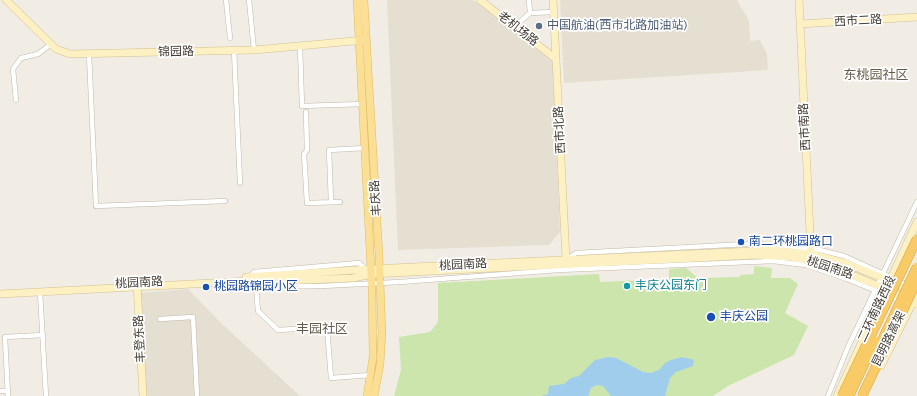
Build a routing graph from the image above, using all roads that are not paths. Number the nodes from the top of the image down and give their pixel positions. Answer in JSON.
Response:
{"nodes":[{"id":1,"x":6,"y":0,"type":"edge"},
{"id":2,"x":226,"y":0,"type":"edge"},
{"id":3,"x":249,"y":0,"type":"edge"},
{"id":4,"x":357,"y":0,"type":"edge"},
{"id":5,"x":364,"y":0,"type":"edge"},
{"id":6,"x":480,"y":0,"type":"edge"},
{"id":7,"x":529,"y":0,"type":"edge"},
{"id":8,"x":553,"y":0,"type":"edge"},
{"id":9,"x":799,"y":0,"type":"edge"},
{"id":10,"x":554,"y":12,"type":"junction"},
{"id":11,"x":530,"y":13,"type":"junction"},
{"id":12,"x":917,"y":17,"type":"edge"},
{"id":13,"x":800,"y":24,"type":"junction"},
{"id":14,"x":514,"y":27,"type":"junction"},
{"id":15,"x":230,"y":38,"type":"dead end"},
{"id":16,"x":363,"y":41,"type":"junction"},
{"id":17,"x":51,"y":44,"type":"junction"},
{"id":18,"x":300,"y":46,"type":"junction"},
{"id":19,"x":234,"y":50,"type":"junction"},
{"id":20,"x":254,"y":50,"type":"junction"},
{"id":21,"x":89,"y":54,"type":"junction"},
{"id":22,"x":556,"y":59,"type":"junction"},
{"id":23,"x":16,"y":100,"type":"dead end"},
{"id":24,"x":363,"y":104,"type":"junction"},
{"id":25,"x":306,"y":112,"type":"dead end"},
{"id":26,"x":365,"y":148,"type":"junction"},
{"id":27,"x":240,"y":183,"type":"dead end"},
{"id":28,"x":225,"y":200,"type":"dead end"},
{"id":29,"x":332,"y":202,"type":"junction"},
{"id":30,"x":340,"y":202,"type":"dead end"},
{"id":31,"x":917,"y":202,"type":"edge"},
{"id":32,"x":917,"y":222,"type":"edge"},
{"id":33,"x":917,"y":239,"type":"edge"},
{"id":34,"x":810,"y":251,"type":"junction"},
{"id":35,"x":917,"y":253,"type":"edge"},
{"id":36,"x":566,"y":259,"type":"junction"},
{"id":37,"x":917,"y":267,"type":"edge"},
{"id":38,"x":373,"y":271,"type":"junction"},
{"id":39,"x":882,"y":275,"type":"junction"},
{"id":40,"x":250,"y":279,"type":"junction"},
{"id":41,"x":891,"y":279,"type":"junction"},
{"id":42,"x":917,"y":281,"type":"edge"},
{"id":43,"x":372,"y":283,"type":"junction"},
{"id":44,"x":380,"y":284,"type":"junction"},
{"id":45,"x":137,"y":285,"type":"junction"},
{"id":46,"x":256,"y":287,"type":"junction"},
{"id":47,"x":876,"y":287,"type":"junction"},
{"id":48,"x":917,"y":289,"type":"edge"},
{"id":49,"x":0,"y":290,"type":"edge"},
{"id":50,"x":885,"y":291,"type":"junction"},
{"id":51,"x":40,"y":292,"type":"junction"},
{"id":52,"x":0,"y":294,"type":"edge"},
{"id":53,"x":915,"y":302,"type":"edge"},
{"id":54,"x":160,"y":319,"type":"dead end"},
{"id":55,"x":43,"y":335,"type":"junction"},
{"id":56,"x":371,"y":375,"type":"junction"},
{"id":57,"x":0,"y":391,"type":"edge"},
{"id":58,"x":8,"y":393,"type":"edge"},
{"id":59,"x":46,"y":396,"type":"edge"},
{"id":60,"x":143,"y":396,"type":"edge"},
{"id":61,"x":198,"y":396,"type":"edge"},
{"id":62,"x":367,"y":396,"type":"edge"},
{"id":63,"x":374,"y":396,"type":"edge"},
{"id":64,"x":828,"y":396,"type":"edge"},
{"id":65,"x":837,"y":396,"type":"edge"},
{"id":66,"x":842,"y":396,"type":"edge"},
{"id":67,"x":849,"y":396,"type":"edge"},
{"id":68,"x":855,"y":396,"type":"edge"},
{"id":69,"x":862,"y":396,"type":"edge"},
{"id":70,"x":866,"y":396,"type":"edge"}],
"edges":[{"from":1,"to":17,"type":"main road","name":"锦园路"},
{"from":2,"to":15,"type":"street"},
{"from":3,"to":20,"type":"street"},
{"from":4,"to":16,"type":"main road","name":"丰庆路"},
{"from":5,"to":16,"type":"main road","name":"丰庆路"},
{"from":6,"to":14,"type":"main road","name":"老机场路"},
{"from":7,"to":11,"type":"street"},
{"from":8,"to":10,"type":"main road","name":"西市北路"},
{"from":9,"to":13,"type":"main road","name":"西市南路"},
{"from":10,"to":11,"type":"street"},
{"from":10,"to":22,"type":"main road","name":"西市北路"},
{"from":11,"to":14,"type":"street"},
{"from":12,"to":13,"type":"main road","name":"西市二路"},
{"from":13,"to":34,"type":"main road","name":"西市南路"},
{"from":14,"to":22,"type":"main road","name":"老机场路"},
{"from":16,"to":18,"type":"main road","name":"锦园路"},
{"from":16,"to":24,"type":"main road","name":"丰庆路"},
{"from":16,"to":38,"type":"main road","name":"丰庆路"},
{"from":17,"to":21,"type":"main road","name":"锦园路"},
{"from":17,"to":23,"type":"street"},
{"from":18,"to":20,"type":"main road","name":"锦园路"},
{"from":18,"to":24,"type":"street"},
{"from":19,"to":20,"type":"main road","name":"锦园路"},
{"from":19,"to":21,"type":"main road","name":"锦园路"},
{"from":19,"to":27,"type":"street"},
{"from":21,"to":28,"type":"street"},
{"from":22,"to":36,"type":"main road","name":"西市北路"},
{"from":24,"to":26,"type":"main road","name":"丰庆路"},
{"from":25,"to":29,"type":"street"},
{"from":26,"to":29,"type":"street"},
{"from":26,"to":38,"type":"main road","name":"丰庆路"},
{"from":29,"to":30,"type":"street"},
{"from":31,"to":39,"type":"street"},
{"from":32,"to":41,"type":"main road","name":"二环南路西段"},
{"from":33,"to":66,"type":"highway","name":"昆明路高架","bridge":true},
{"from":34,"to":36,"type":"main road","name":"桃园南路"},
{"from":34,"to":39,"type":"main road","name":"桃园南路"},
{"from":35,"to":67,"type":"highway","name":"二环南路西段","bridge":true},
{"from":36,"to":38,"type":"main road","name":"桃园南路"},
{"from":37,"to":68,"type":"highway","name":"二环南路西段","bridge":true},
{"from":38,"to":40,"type":"main road","name":"桃园南路"},
{"from":38,"to":40,"type":"street"},
{"from":38,"to":43,"type":"main road","name":"丰庆路"},
{"from":38,"to":44,"type":"main road","name":"丰庆路"},
{"from":38,"to":47,"type":"main road","name":"桃园南路"},
{"from":39,"to":41,"type":"main road","name":"桃园南路"},
{"from":39,"to":47,"type":"street"},
{"from":40,"to":45,"type":"main road","name":"桃园南路"},
{"from":40,"to":46,"type":"street"},
{"from":41,"to":48,"type":"street"},
{"from":41,"to":50,"type":"main road","name":"二环南路西段"},
{"from":41,"to":53,"type":"main road","name":"桃园南路"},
{"from":42,"to":69,"type":"highway","name":"昆明路高架","bridge":true},
{"from":43,"to":44,"type":"street"},
{"from":43,"to":46,"type":"street"},
{"from":43,"to":56,"type":"main road","name":"丰庆路"},
{"from":44,"to":47,"type":"street"},
{"from":44,"to":63,"type":"main road","name":"丰庆路"},
{"from":45,"to":49,"type":"main road","name":"桃园南路"},
{"from":45,"to":51,"type":"main road","name":"桃园南路"},
{"from":45,"to":60,"type":"main road","name":"丰登东路"},
{"from":46,"to":56,"type":"street"},
{"from":47,"to":50,"type":"main road","name":"桃园南路"},
{"from":47,"to":64,"type":"street"},
{"from":50,"to":53,"type":"main road","name":"桃园南路"},
{"from":50,"to":65,"type":"main road","name":"二环南路西段"},
{"from":51,"to":52,"type":"main road","name":"桃园南路"},
{"from":51,"to":55,"type":"street"},
{"from":53,"to":70,"type":"main road"},
{"from":54,"to":61,"type":"street"},
{"from":55,"to":58,"type":"street"},
{"from":55,"to":59,"type":"street"},
{"from":56,"to":62,"type":"main road","name":"丰庆路"},
{"from":57,"to":58,"type":"street"}]}
